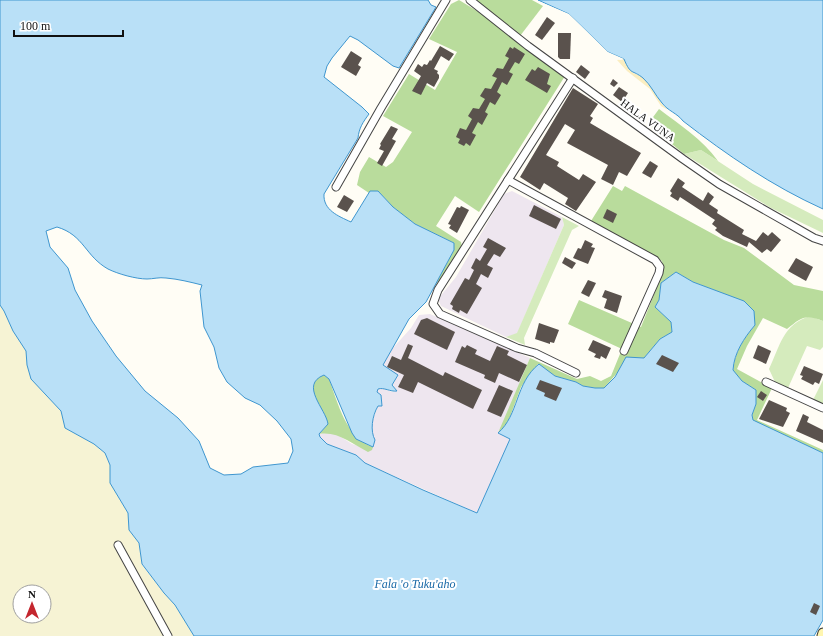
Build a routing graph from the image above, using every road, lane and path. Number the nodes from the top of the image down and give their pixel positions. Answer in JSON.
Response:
{"nodes":[{"id":1,"x":446,"y":0,"type":"edge"},
{"id":2,"x":470,"y":0,"type":"edge"},
{"id":3,"x":573,"y":78,"type":"junction"},
{"id":4,"x":508,"y":180,"type":"junction"},
{"id":5,"x":336,"y":187,"type":"dead end"},
{"id":6,"x":823,"y":241,"type":"edge"},
{"id":7,"x":624,"y":351,"type":"dead end"},
{"id":8,"x":576,"y":373,"type":"dead end"},
{"id":9,"x":766,"y":382,"type":"dead end"},
{"id":10,"x":823,"y":408,"type":"edge"},
{"id":11,"x":118,"y":545,"type":"dead end"},
{"id":12,"x":168,"y":636,"type":"edge"}],
"edges":[{"from":1,"to":5,"type":"street"},
{"from":2,"to":3,"type":"street","name":"HALA VUNA"},
{"from":3,"to":4,"type":"street"},
{"from":3,"to":6,"type":"street","name":"HALA VUNA"},
{"from":4,"to":7,"type":"street"},
{"from":4,"to":8,"type":"street"},
{"from":9,"to":10,"type":"street"},
{"from":11,"to":12,"type":"street"}]}
